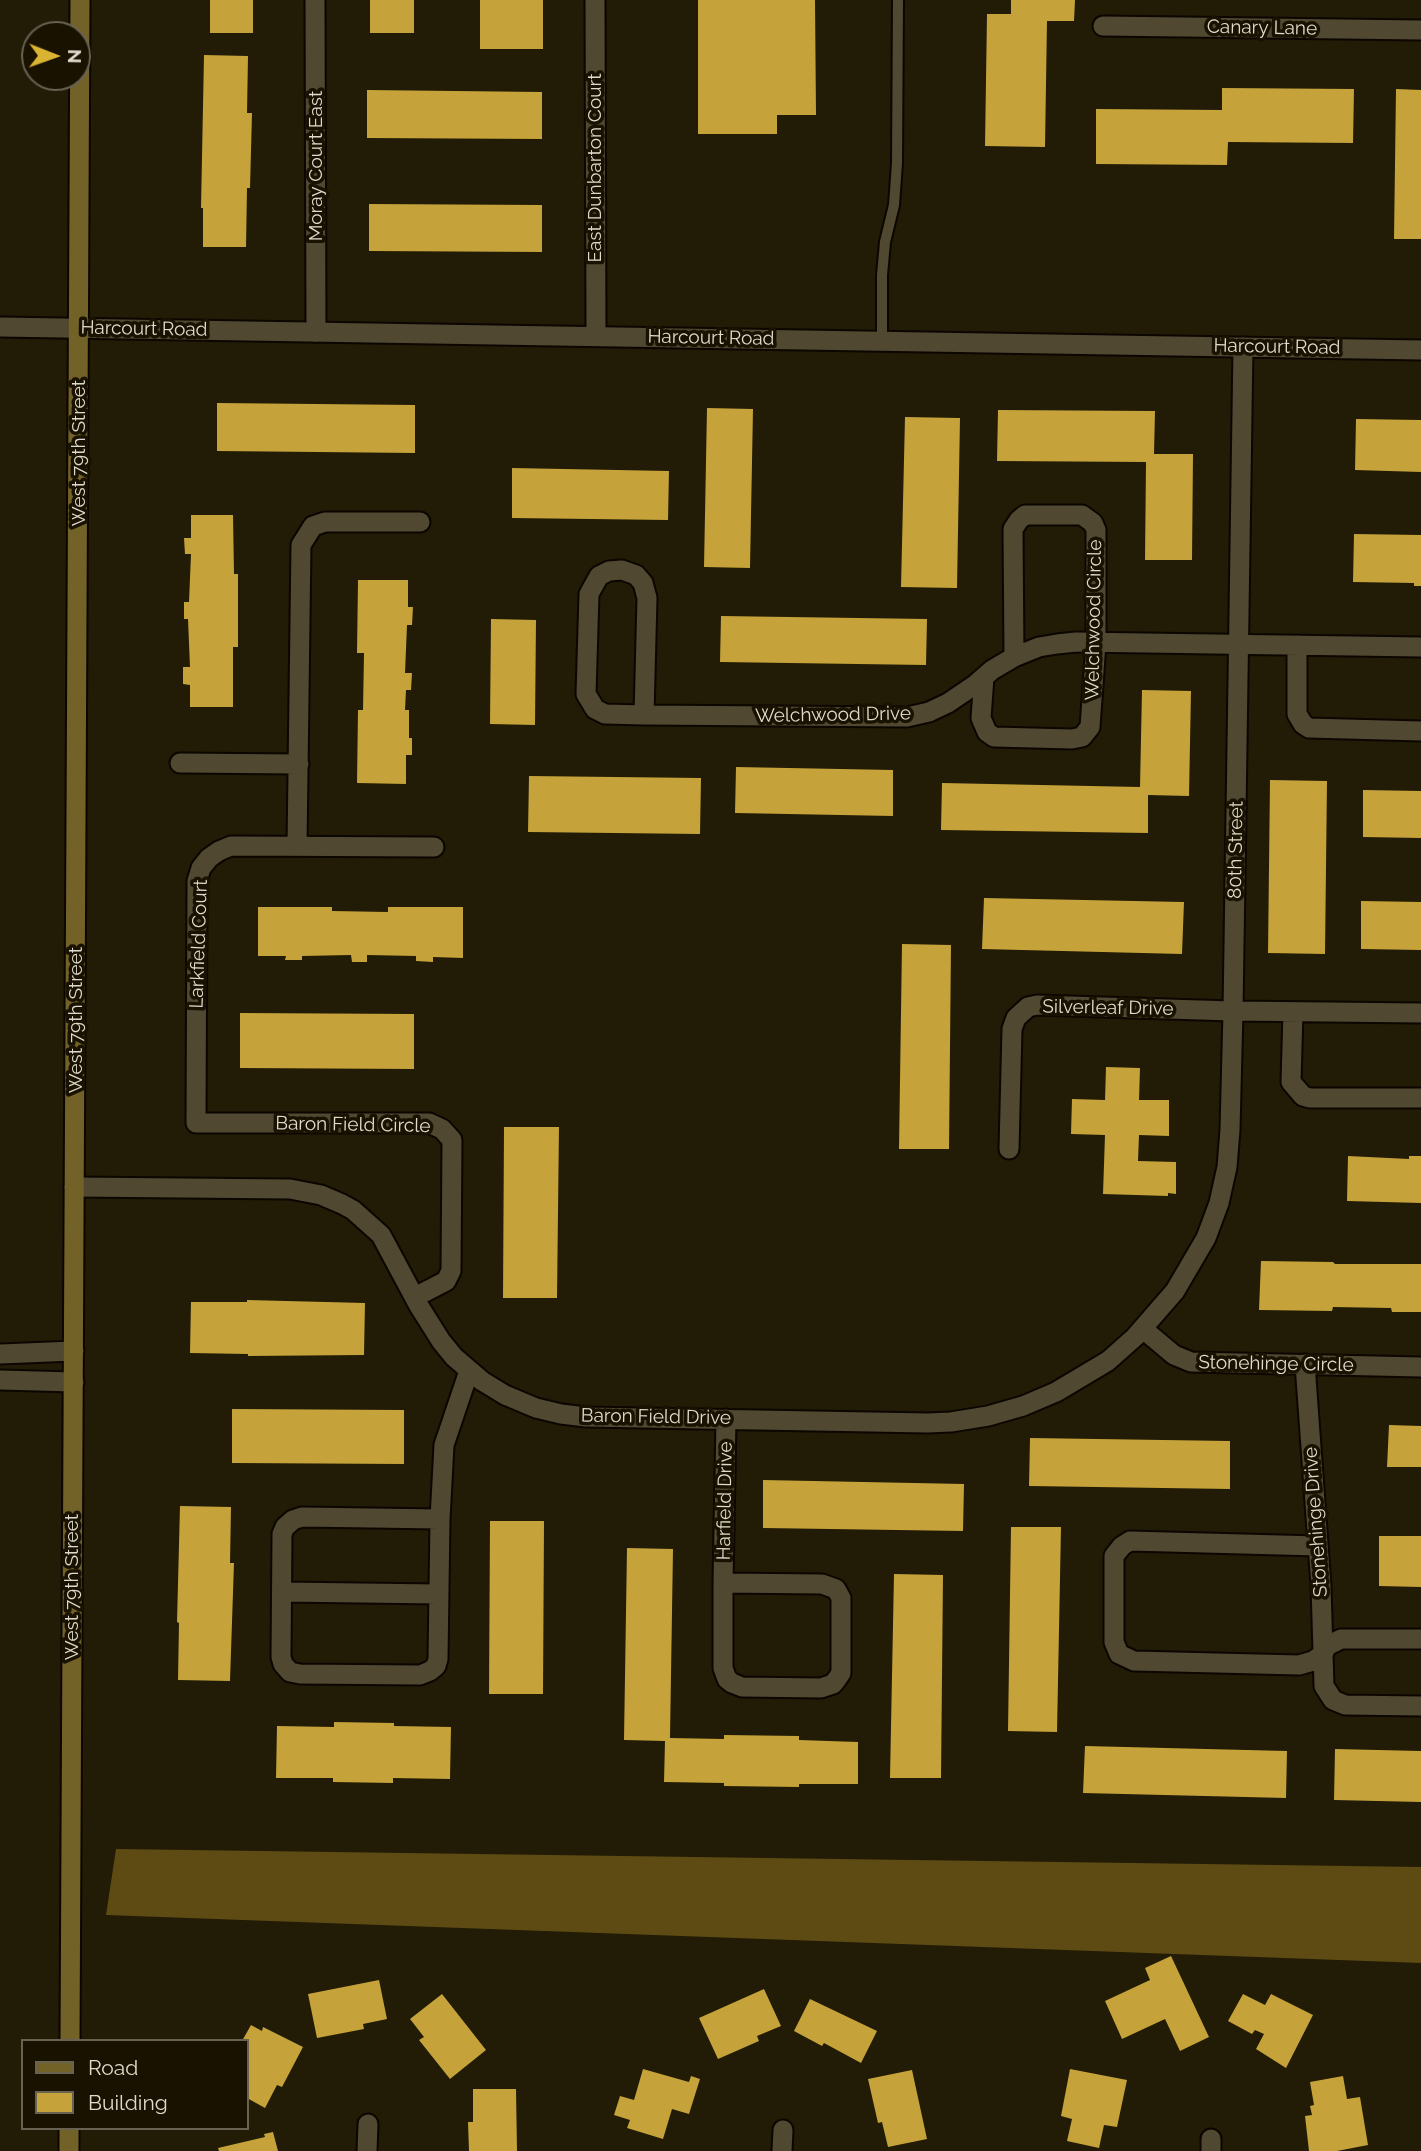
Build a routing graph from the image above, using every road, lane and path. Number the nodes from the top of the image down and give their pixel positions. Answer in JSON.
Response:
{"nodes":[{"id":1,"x":80,"y":0,"type":"edge"},
{"id":2,"x":315,"y":0,"type":"edge"},
{"id":3,"x":595,"y":0,"type":"edge"},
{"id":4,"x":898,"y":0,"type":"edge"},
{"id":5,"x":1103,"y":26,"type":"dead end"},
{"id":6,"x":1421,"y":30,"type":"edge"},
{"id":7,"x":0,"y":327,"type":"edge"},
{"id":8,"x":79,"y":328,"type":"junction"},
{"id":9,"x":316,"y":332,"type":"junction"},
{"id":10,"x":596,"y":336,"type":"junction"},
{"id":11,"x":882,"y":341,"type":"junction"},
{"id":12,"x":1243,"y":347,"type":"junction"},
{"id":13,"x":1421,"y":350,"type":"edge"},
{"id":14,"x":420,"y":522,"type":"dead end"},
{"id":15,"x":1096,"y":643,"type":"junction"},
{"id":16,"x":1239,"y":645,"type":"junction"},
{"id":17,"x":1297,"y":646,"type":"junction"},
{"id":18,"x":1421,"y":648,"type":"edge"},
{"id":19,"x":1014,"y":657,"type":"junction"},
{"id":20,"x":984,"y":677,"type":"junction"},
{"id":21,"x":644,"y":715,"type":"junction"},
{"id":22,"x":1421,"y":731,"type":"edge"},
{"id":23,"x":180,"y":763,"type":"dead end"},
{"id":24,"x":299,"y":764,"type":"junction"},
{"id":25,"x":296,"y":846,"type":"junction"},
{"id":26,"x":434,"y":847,"type":"dead end"},
{"id":27,"x":1233,"y":1011,"type":"junction"},
{"id":28,"x":1293,"y":1012,"type":"junction"},
{"id":29,"x":1421,"y":1013,"type":"edge"},
{"id":30,"x":1421,"y":1098,"type":"edge"},
{"id":31,"x":196,"y":1123,"type":"joint"},
{"id":32,"x":1009,"y":1149,"type":"dead end"},
{"id":33,"x":74,"y":1187,"type":"junction"},
{"id":34,"x":415,"y":1297,"type":"junction"},
{"id":35,"x":1143,"y":1329,"type":"junction"},
{"id":36,"x":74,"y":1351,"type":"junction"},
{"id":37,"x":0,"y":1354,"type":"edge"},
{"id":38,"x":1305,"y":1364,"type":"junction"},
{"id":39,"x":1421,"y":1367,"type":"edge"},
{"id":40,"x":469,"y":1371,"type":"junction"},
{"id":41,"x":0,"y":1380,"type":"edge"},
{"id":42,"x":74,"y":1382,"type":"junction"},
{"id":43,"x":726,"y":1419,"type":"junction"},
{"id":44,"x":440,"y":1519,"type":"junction"},
{"id":45,"x":1318,"y":1546,"type":"junction"},
{"id":46,"x":723,"y":1583,"type":"junction"},
{"id":47,"x":282,"y":1592,"type":"junction"},
{"id":48,"x":439,"y":1594,"type":"junction"},
{"id":49,"x":1421,"y":1639,"type":"edge"},
{"id":50,"x":1323,"y":1654,"type":"junction"},
{"id":51,"x":1421,"y":1706,"type":"edge"},
{"id":52,"x":70,"y":2039,"type":"edge"},
{"id":53,"x":368,"y":2124,"type":"dead end"},
{"id":54,"x":69,"y":2130,"type":"edge"},
{"id":55,"x":783,"y":2130,"type":"dead end"},
{"id":56,"x":69,"y":2151,"type":"edge"},
{"id":57,"x":367,"y":2151,"type":"edge"},
{"id":58,"x":782,"y":2151,"type":"edge"}],
"edges":[{"from":1,"to":8,"type":"main road","name":"West 79th Street"},
{"from":2,"to":9,"type":"street","name":"Moray Court East"},
{"from":3,"to":10,"type":"street","name":"East Dunbarton Court"},
{"from":4,"to":11,"type":"lane"},
{"from":5,"to":6,"type":"street","name":"Canary Lane"},
{"from":7,"to":8,"type":"street","name":"Harcourt Road"},
{"from":8,"to":9,"type":"street","name":"Harcourt Road"},
{"from":8,"to":33,"type":"main road","name":"West 79th Street"},
{"from":9,"to":10,"type":"street","name":"Harcourt Road"},
{"from":10,"to":11,"type":"street","name":"Harcourt Road"},
{"from":11,"to":12,"type":"street","name":"Harcourt Road"},
{"from":12,"to":13,"type":"street","name":"Harcourt Road"},
{"from":12,"to":16,"type":"street","name":"80th Street"},
{"from":14,"to":24,"type":"street"},
{"from":15,"to":16,"type":"street","name":"Welchwood Drive"},
{"from":15,"to":19,"type":"street","name":"Welchwood Drive"},
{"from":15,"to":19,"type":"street","name":"Welchwood Circle"},
{"from":15,"to":20,"type":"street","name":"Welchwood Circle"},
{"from":16,"to":17,"type":"street","name":"Welchwood Drive"},
{"from":16,"to":27,"type":"street","name":"80th Street"},
{"from":17,"to":18,"type":"street","name":"Welchwood Drive"},
{"from":17,"to":22,"type":"street"},
{"from":19,"to":20,"type":"street","name":"Welchwood Drive"},
{"from":20,"to":21,"type":"street","name":"Welchwood Drive"},
{"from":21,"to":21,"type":"street","name":"Welchwood Drive"},
{"from":23,"to":24,"type":"street"},
{"from":24,"to":25,"type":"street"},
{"from":25,"to":26,"type":"street","name":"Larkfield Court"},
{"from":25,"to":31,"type":"street","name":"Larkfield Court"},
{"from":27,"to":28,"type":"street","name":"Silverleaf Drive"},
{"from":27,"to":32,"type":"street","name":"Silverleaf Drive"},
{"from":27,"to":35,"type":"street","name":"80th Street"},
{"from":28,"to":29,"type":"street","name":"Silverleaf Drive"},
{"from":28,"to":30,"type":"street"},
{"from":31,"to":34,"type":"street","name":"Baron Field Circle"},
{"from":33,"to":34,"type":"street","name":"Baron Field Drive"},
{"from":33,"to":36,"type":"main road","name":"West 79th Street"},
{"from":34,"to":40,"type":"street","name":"Baron Field Drive"},
{"from":35,"to":38,"type":"street","name":"Stonehinge Circle"},
{"from":35,"to":43,"type":"street","name":"Baron Field Drive"},
{"from":36,"to":37,"type":"street"},
{"from":36,"to":42,"type":"main road","name":"West 79th Street"},
{"from":38,"to":39,"type":"street","name":"Stonehinge Circle"},
{"from":38,"to":45,"type":"street","name":"Stonehinge Drive"},
{"from":40,"to":43,"type":"street","name":"Baron Field Drive"},
{"from":40,"to":44,"type":"street"},
{"from":41,"to":42,"type":"street"},
{"from":42,"to":52,"type":"main road","name":"West 79th Street"},
{"from":43,"to":46,"type":"street","name":"Harfield Drive"},
{"from":44,"to":47,"type":"street"},
{"from":44,"to":48,"type":"street"},
{"from":45,"to":50,"type":"street","name":"Stonehinge Drive"},
{"from":45,"to":50,"type":"street"},
{"from":46,"to":46,"type":"street","name":"Harfield Drive"},
{"from":47,"to":48,"type":"street"},
{"from":47,"to":48,"type":"street"},
{"from":49,"to":50,"type":"street"},
{"from":50,"to":51,"type":"street","name":"Stonehinge Drive"},
{"from":53,"to":57,"type":"street"},
{"from":54,"to":56,"type":"main road"},
{"from":55,"to":58,"type":"street"}]}
